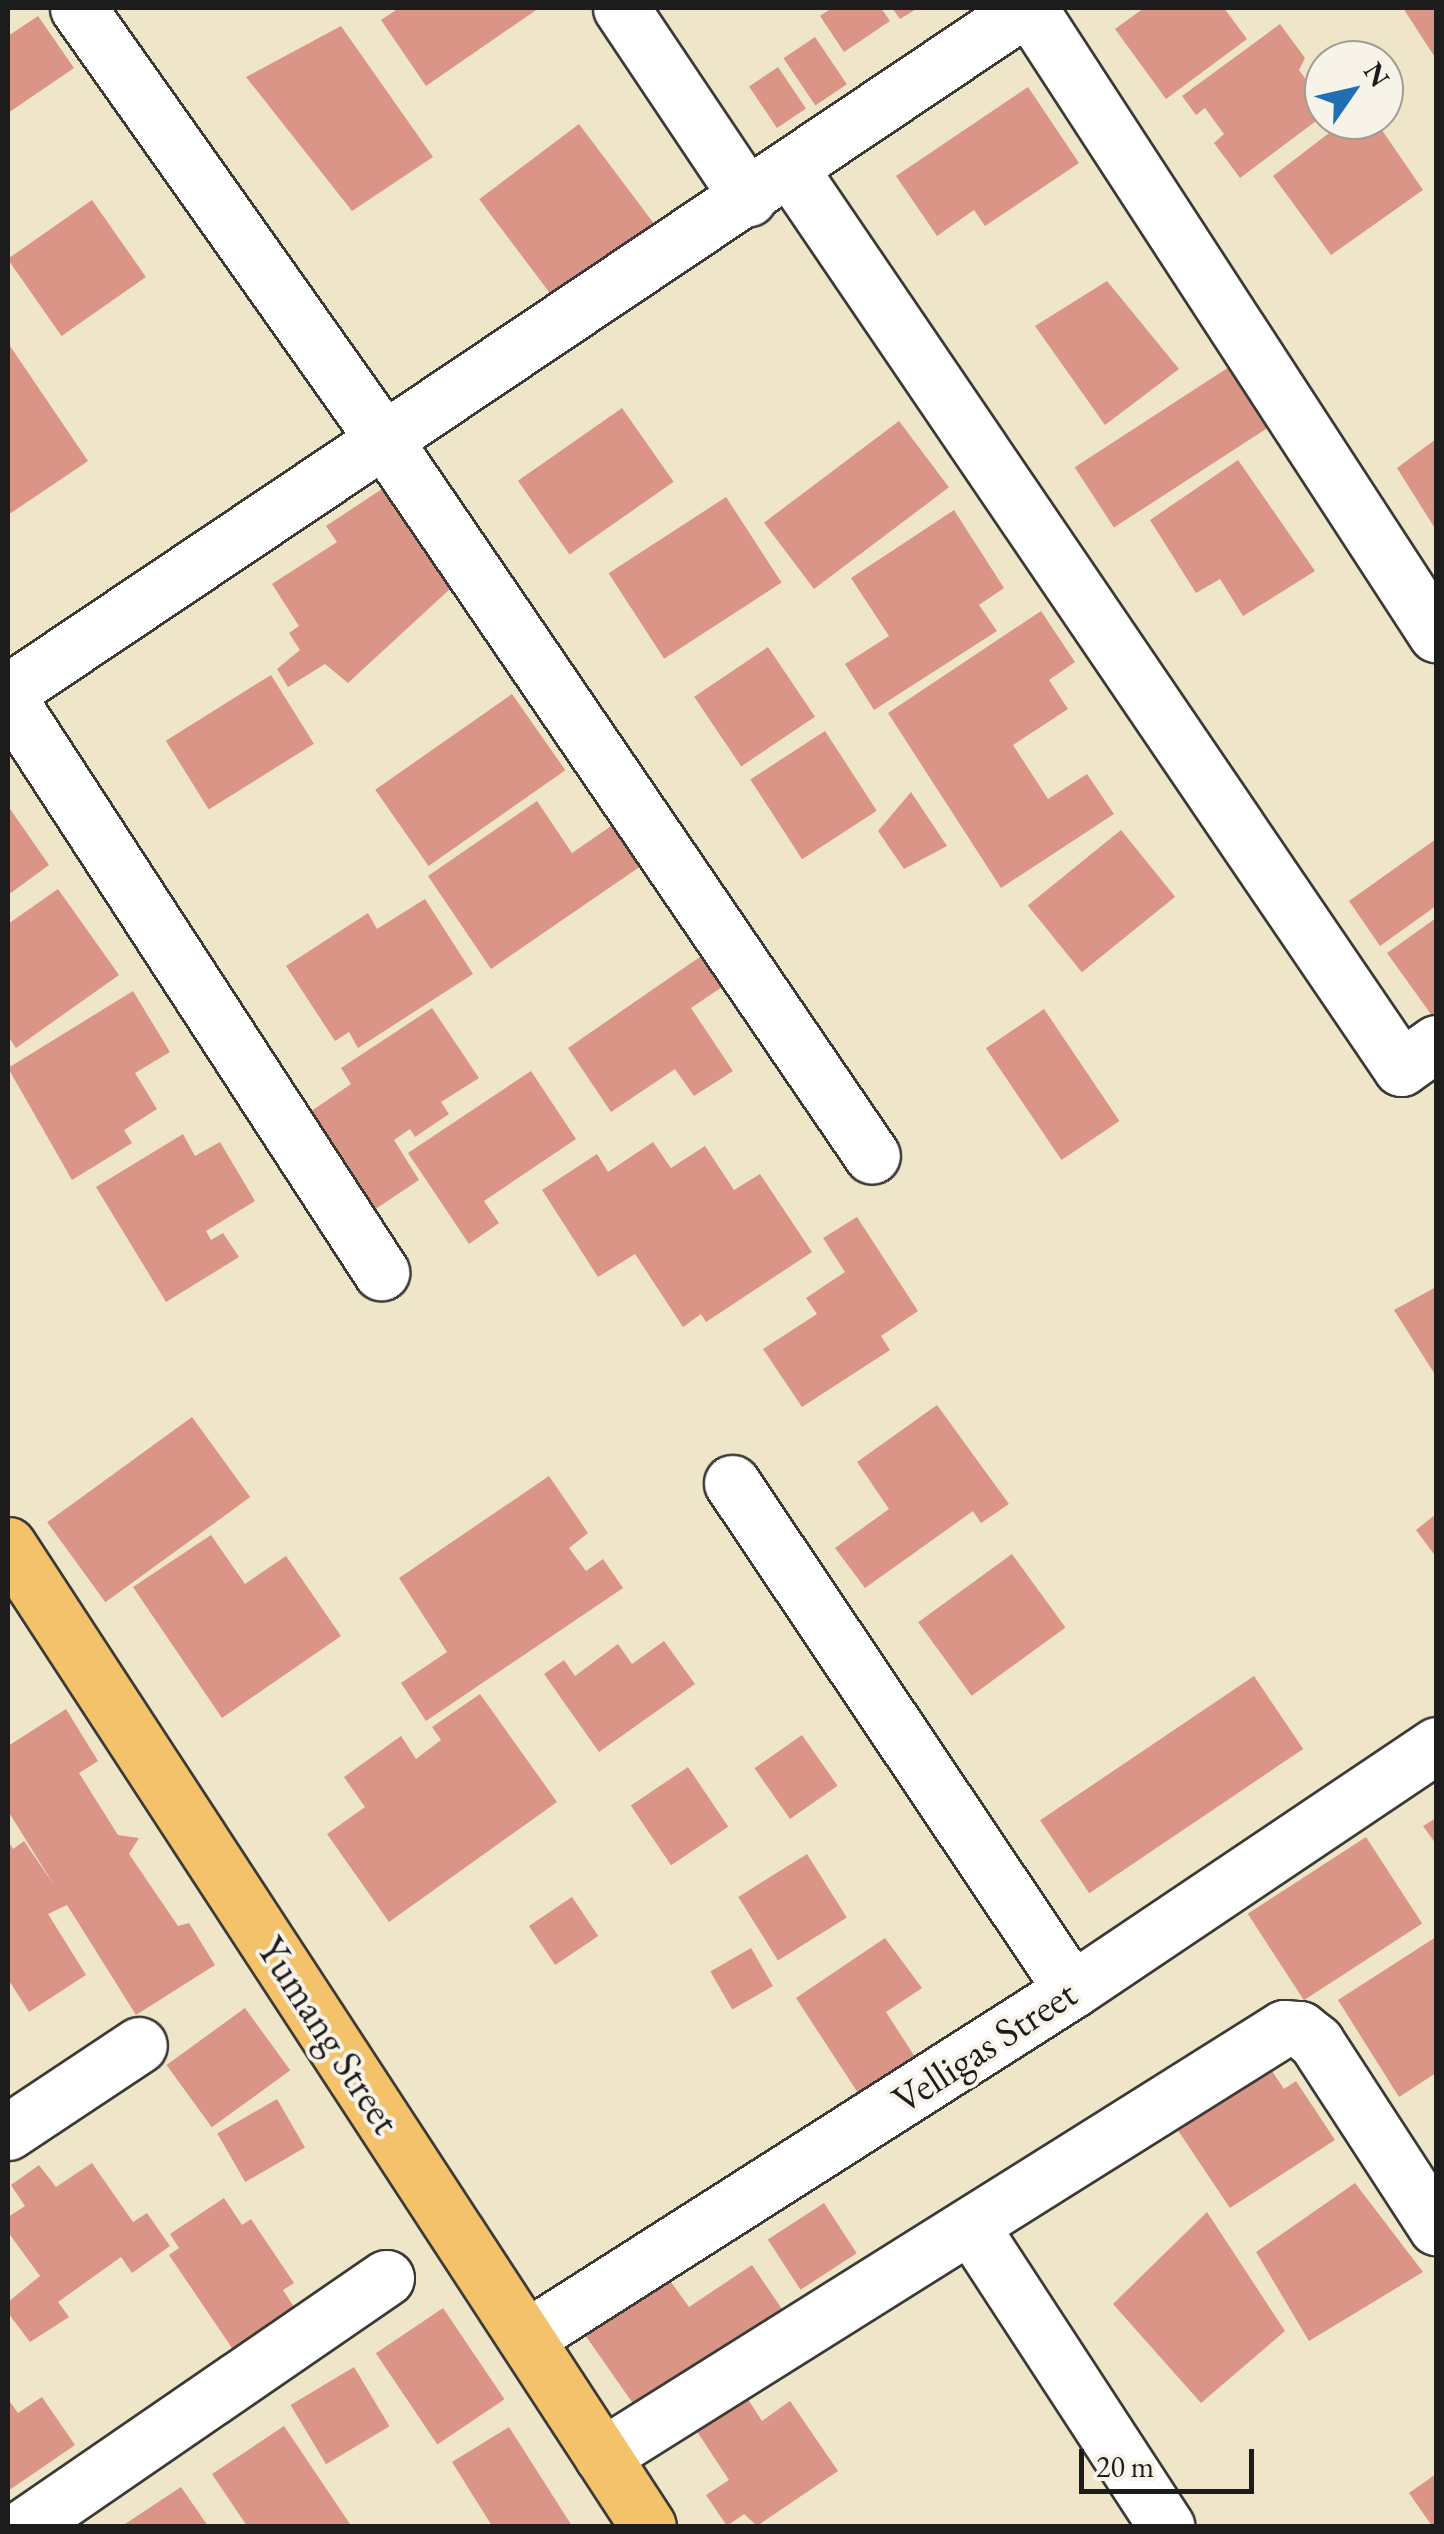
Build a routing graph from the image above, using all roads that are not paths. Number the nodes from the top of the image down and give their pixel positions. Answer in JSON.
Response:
{"nodes":[{"id":1,"x":78,"y":8,"type":"edge"},
{"id":2,"x":621,"y":8,"type":"edge"},
{"id":3,"x":1027,"y":8,"type":"edge"},
{"id":4,"x":769,"y":183,"type":"junction"},
{"id":5,"x":384,"y":440,"type":"junction"},
{"id":6,"x":1436,"y":634,"type":"edge"},
{"id":7,"x":8,"y":695,"type":"edge"},
{"id":8,"x":1436,"y":1043,"type":"edge"},
{"id":9,"x":872,"y":1156,"type":"dead end"},
{"id":10,"x":380,"y":1272,"type":"dead end"},
{"id":11,"x":732,"y":1482,"type":"dead end"},
{"id":12,"x":8,"y":1545,"type":"edge"},
{"id":13,"x":1436,"y":1745,"type":"edge"},
{"id":14,"x":1072,"y":1990,"type":"junction"},
{"id":15,"x":139,"y":2045,"type":"dead end"},
{"id":16,"x":8,"y":2132,"type":"edge"},
{"id":17,"x":1436,"y":2227,"type":"edge"},
{"id":18,"x":972,"y":2228,"type":"junction"},
{"id":19,"x":386,"y":2278,"type":"dead end"},
{"id":20,"x":526,"y":2338,"type":"junction"},
{"id":21,"x":602,"y":2456,"type":"junction"},
{"id":22,"x":25,"y":2526,"type":"edge"},
{"id":23,"x":648,"y":2526,"type":"edge"},
{"id":24,"x":1166,"y":2526,"type":"edge"}],
"edges":[{"from":1,"to":5,"type":"street"},
{"from":2,"to":4,"type":"street"},
{"from":3,"to":4,"type":"street"},
{"from":3,"to":6,"type":"street"},
{"from":4,"to":5,"type":"street"},
{"from":4,"to":8,"type":"street"},
{"from":5,"to":7,"type":"street"},
{"from":5,"to":9,"type":"street"},
{"from":7,"to":10,"type":"street"},
{"from":11,"to":14,"type":"street"},
{"from":12,"to":20,"type":"main road","name":"Yumang Street"},
{"from":13,"to":14,"type":"street","name":"Velligas Street"},
{"from":14,"to":20,"type":"street","name":"Velligas Street"},
{"from":15,"to":16,"type":"street"},
{"from":17,"to":18,"type":"street"},
{"from":18,"to":21,"type":"street"},
{"from":18,"to":24,"type":"street"},
{"from":19,"to":22,"type":"street"},
{"from":20,"to":21,"type":"main road","name":"Yumang Street"},
{"from":21,"to":23,"type":"main road","name":"Yumang Street"}]}
